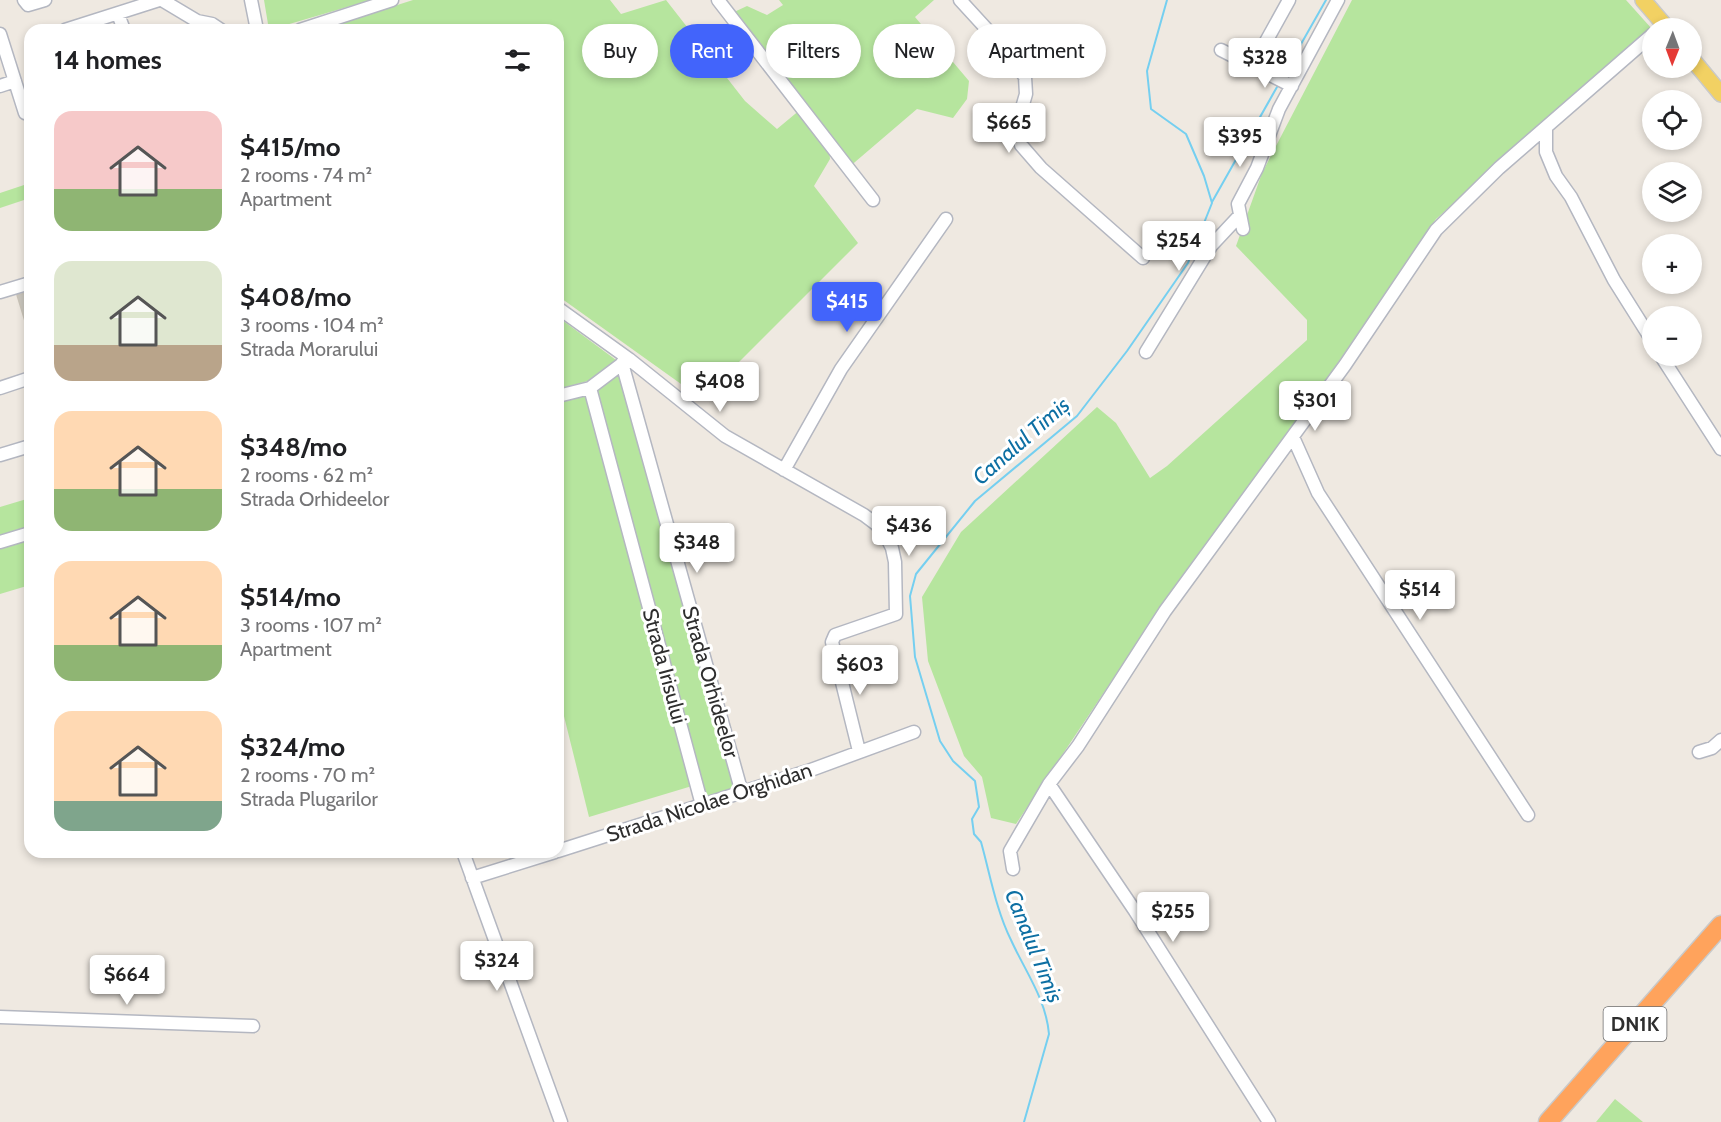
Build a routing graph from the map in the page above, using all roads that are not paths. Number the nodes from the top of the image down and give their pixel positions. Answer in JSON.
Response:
{"nodes":[{"id":1,"x":24,"y":0,"type":"edge"},
{"id":2,"x":45,"y":0,"type":"edge"},
{"id":3,"x":161,"y":0,"type":"edge"},
{"id":4,"x":251,"y":0,"type":"edge"},
{"id":5,"x":392,"y":0,"type":"edge"},
{"id":6,"x":718,"y":0,"type":"edge"},
{"id":7,"x":960,"y":0,"type":"edge"},
{"id":8,"x":1289,"y":0,"type":"edge"},
{"id":9,"x":1338,"y":0,"type":"edge"},
{"id":10,"x":1643,"y":0,"type":"edge"},
{"id":11,"x":118,"y":14,"type":"junction"},
{"id":12,"x":1654,"y":18,"type":"edge"},
{"id":13,"x":85,"y":24,"type":"edge"},
{"id":14,"x":122,"y":24,"type":"edge"},
{"id":15,"x":212,"y":24,"type":"edge"},
{"id":16,"x":256,"y":24,"type":"edge"},
{"id":17,"x":318,"y":24,"type":"edge"},
{"id":18,"x":0,"y":34,"type":"edge"},
{"id":19,"x":1642,"y":45,"type":"edge"},
{"id":20,"x":1221,"y":50,"type":"dead end"},
{"id":21,"x":1253,"y":65,"type":"junction"},
{"id":22,"x":1702,"y":71,"type":"edge"},
{"id":23,"x":15,"y":81,"type":"junction"},
{"id":24,"x":0,"y":86,"type":"edge"},
{"id":25,"x":1292,"y":86,"type":"junction"},
{"id":26,"x":1721,"y":94,"type":"edge"},
{"id":27,"x":24,"y":110,"type":"edge"},
{"id":28,"x":1546,"y":128,"type":"junction"},
{"id":29,"x":873,"y":200,"type":"dead end"},
{"id":30,"x":1240,"y":215,"type":"junction"},
{"id":31,"x":946,"y":219,"type":"dead end"},
{"id":32,"x":1243,"y":229,"type":"dead end"},
{"id":33,"x":1143,"y":258,"type":"dead end"},
{"id":34,"x":24,"y":285,"type":"edge"},
{"id":35,"x":0,"y":292,"type":"edge"},
{"id":36,"x":564,"y":313,"type":"edge"},
{"id":37,"x":1642,"y":325,"type":"edge"},
{"id":38,"x":1146,"y":352,"type":"dead end"},
{"id":39,"x":625,"y":361,"type":"junction"},
{"id":40,"x":1667,"y":366,"type":"edge"},
{"id":41,"x":24,"y":380,"type":"edge"},
{"id":42,"x":0,"y":388,"type":"edge"},
{"id":43,"x":590,"y":388,"type":"junction"},
{"id":44,"x":564,"y":394,"type":"edge"},
{"id":45,"x":1293,"y":437,"type":"junction"},
{"id":46,"x":24,"y":448,"type":"edge"},
{"id":47,"x":1721,"y":449,"type":"edge"},
{"id":48,"x":0,"y":455,"type":"edge"},
{"id":49,"x":784,"y":470,"type":"junction"},
{"id":50,"x":24,"y":535,"type":"edge"},
{"id":51,"x":0,"y":542,"type":"edge"},
{"id":52,"x":914,"y":732,"type":"dead end"},
{"id":53,"x":1721,"y":740,"type":"edge"},
{"id":54,"x":859,"y":751,"type":"junction"},
{"id":55,"x":1699,"y":752,"type":"dead end"},
{"id":56,"x":1049,"y":783,"type":"junction"},
{"id":57,"x":742,"y":793,"type":"junction"},
{"id":58,"x":702,"y":805,"type":"junction"},
{"id":59,"x":1528,"y":815,"type":"dead end"},
{"id":60,"x":564,"y":848,"type":"edge"},
{"id":61,"x":465,"y":858,"type":"edge"},
{"id":62,"x":534,"y":858,"type":"edge"},
{"id":63,"x":1012,"y":869,"type":"dead end"},
{"id":64,"x":472,"y":878,"type":"junction"},
{"id":65,"x":1721,"y":925,"type":"edge"},
{"id":66,"x":1721,"y":940,"type":"edge"},
{"id":67,"x":0,"y":1017,"type":"edge"},
{"id":68,"x":253,"y":1026,"type":"dead end"},
{"id":69,"x":561,"y":1122,"type":"edge"},
{"id":70,"x":1269,"y":1122,"type":"edge"},
{"id":71,"x":1548,"y":1122,"type":"edge"},
{"id":72,"x":1560,"y":1122,"type":"edge"}],
"edges":[{"from":1,"to":2,"type":"street"},
{"from":3,"to":11,"type":"street"},
{"from":3,"to":15,"type":"street"},
{"from":4,"to":16,"type":"street"},
{"from":5,"to":17,"type":"street"},
{"from":6,"to":29,"type":"street"},
{"from":7,"to":33,"type":"street"},
{"from":8,"to":21,"type":"street"},
{"from":9,"to":25,"type":"street"},
{"from":10,"to":12,"type":"main road"},
{"from":11,"to":13,"type":"street"},
{"from":11,"to":14,"type":"street"},
{"from":18,"to":23,"type":"street"},
{"from":19,"to":28,"type":"street"},
{"from":20,"to":21,"type":"street"},
{"from":21,"to":25,"type":"street"},
{"from":22,"to":26,"type":"main road"},
{"from":23,"to":24,"type":"street"},
{"from":23,"to":27,"type":"street"},
{"from":25,"to":30,"type":"street"},
{"from":28,"to":37,"type":"street"},
{"from":28,"to":45,"type":"street"},
{"from":30,"to":32,"type":"street"},
{"from":30,"to":38,"type":"street"},
{"from":31,"to":49,"type":"street"},
{"from":34,"to":35,"type":"street"},
{"from":36,"to":39,"type":"street"},
{"from":39,"to":43,"type":"street"},
{"from":39,"to":49,"type":"street"},
{"from":39,"to":57,"type":"street","name":"Strada Orhideelor"},
{"from":40,"to":47,"type":"street"},
{"from":41,"to":42,"type":"street"},
{"from":43,"to":44,"type":"street"},
{"from":43,"to":58,"type":"street","name":"Strada Irisului"},
{"from":45,"to":56,"type":"street"},
{"from":45,"to":59,"type":"street"},
{"from":46,"to":48,"type":"street"},
{"from":49,"to":54,"type":"street"},
{"from":50,"to":51,"type":"street"},
{"from":52,"to":54,"type":"street","name":"Strada Nicolae Orghidan"},
{"from":53,"to":55,"type":"street"},
{"from":54,"to":57,"type":"street","name":"Strada Nicolae Orghidan"},
{"from":56,"to":63,"type":"street"},
{"from":56,"to":70,"type":"street"},
{"from":57,"to":58,"type":"street","name":"Strada Nicolae Orghidan"},
{"from":58,"to":60,"type":"street","name":"Strada Nicolae Orghidan"},
{"from":61,"to":64,"type":"street"},
{"from":62,"to":64,"type":"street","name":"Strada Nicolae Orghidan"},
{"from":64,"to":69,"type":"street"},
{"from":65,"to":71,"type":"highway","number":"DN1K"},
{"from":66,"to":72,"type":"highway","number":"DN1K"},
{"from":67,"to":68,"type":"street"}]}
